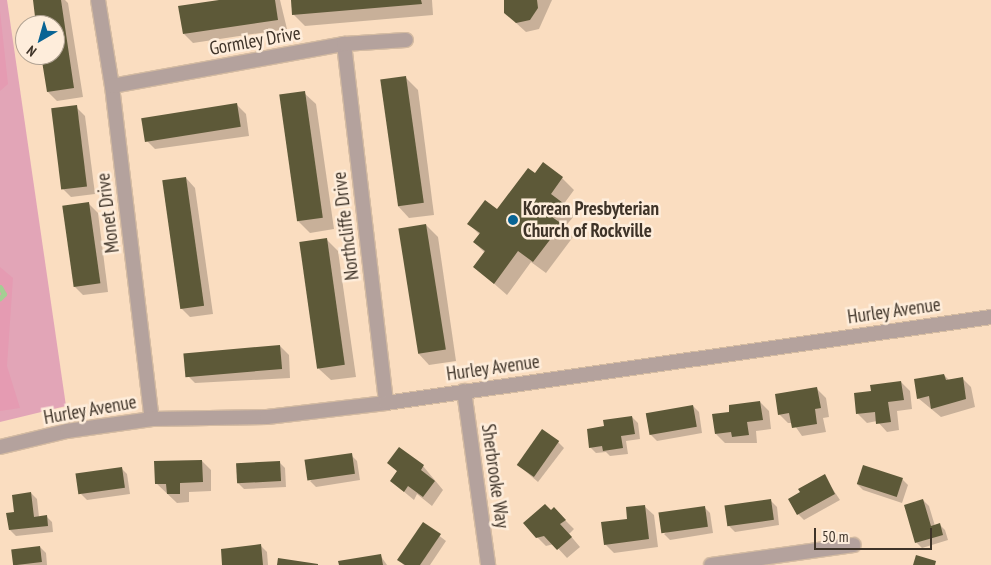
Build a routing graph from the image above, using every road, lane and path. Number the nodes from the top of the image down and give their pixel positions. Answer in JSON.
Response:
{"nodes":[{"id":1,"x":100,"y":1,"type":"edge"},
{"id":2,"x":406,"y":40,"type":"dead end"},
{"id":3,"x":344,"y":44,"type":"junction"},
{"id":4,"x":112,"y":86,"type":"junction"},
{"id":5,"x":991,"y":317,"type":"edge"},
{"id":6,"x":464,"y":391,"type":"junction"},
{"id":7,"x":386,"y":403,"type":"junction"},
{"id":8,"x":152,"y":419,"type":"junction"},
{"id":9,"x":0,"y":446,"type":"edge"},
{"id":10,"x":854,"y":545,"type":"dead end"},
{"id":11,"x":488,"y":565,"type":"edge"},
{"id":12,"x":711,"y":565,"type":"edge"}],
"edges":[{"from":1,"to":4,"type":"street","name":"Monet Drive"},
{"from":2,"to":3,"type":"street","name":"Gormley Drive"},
{"from":3,"to":4,"type":"street","name":"Gormley Drive"},
{"from":3,"to":7,"type":"street","name":"Northcliffe Drive"},
{"from":4,"to":8,"type":"street","name":"Monet Drive"},
{"from":5,"to":6,"type":"street","name":"Hurley Avenue"},
{"from":6,"to":7,"type":"street","name":"Hurley Avenue"},
{"from":6,"to":11,"type":"street","name":"Sherbrooke Way"},
{"from":7,"to":8,"type":"street","name":"Hurley Avenue"},
{"from":8,"to":9,"type":"street","name":"Hurley Avenue"},
{"from":10,"to":12,"type":"street"}]}
